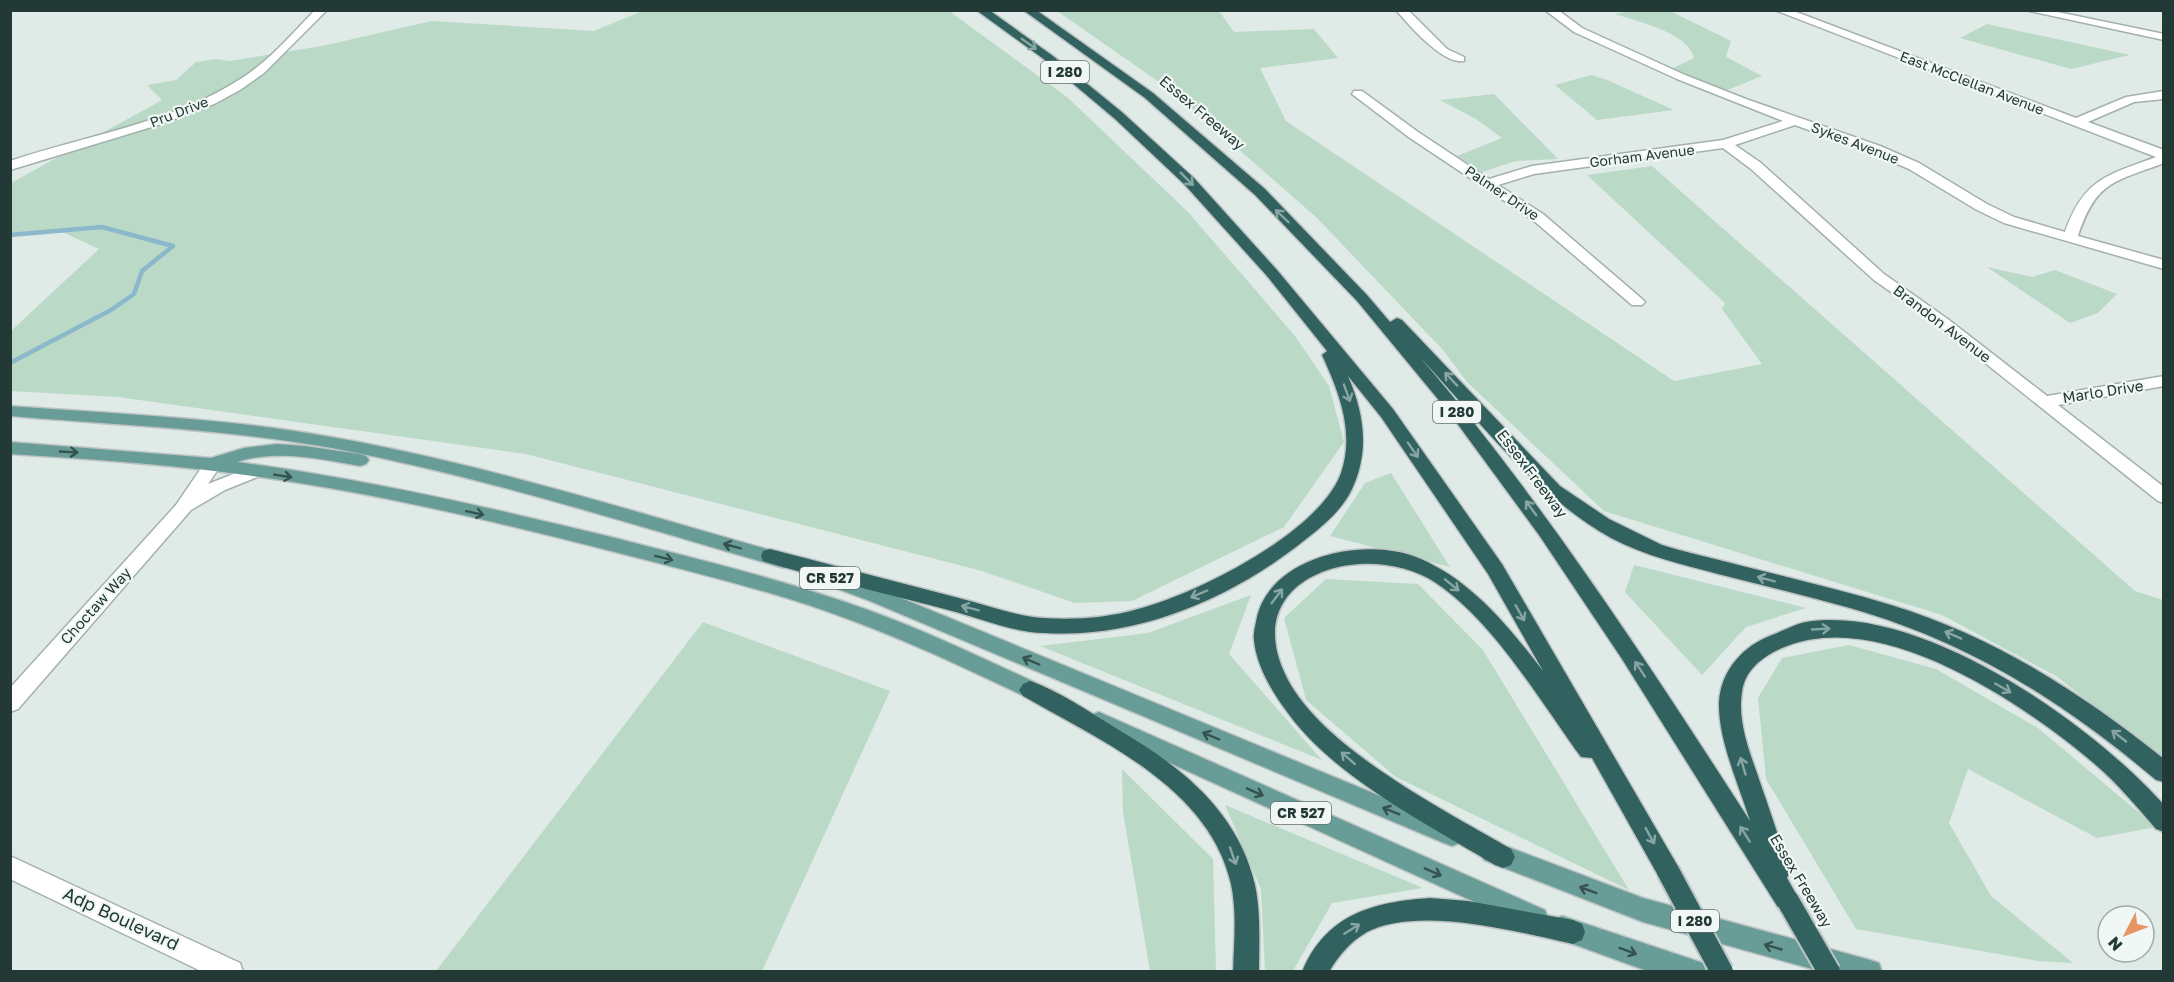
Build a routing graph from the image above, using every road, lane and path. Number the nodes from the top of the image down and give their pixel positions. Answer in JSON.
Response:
{"nodes":[{"id":1,"x":322,"y":10,"type":"edge"},
{"id":2,"x":981,"y":10,"type":"edge"},
{"id":3,"x":1028,"y":10,"type":"edge"},
{"id":4,"x":1401,"y":10,"type":"edge"},
{"id":5,"x":1550,"y":10,"type":"edge"},
{"id":6,"x":2030,"y":10,"type":"edge"},
{"id":7,"x":2113,"y":10,"type":"edge"},
{"id":8,"x":1784,"y":11,"type":"edge"},
{"id":9,"x":2111,"y":27,"type":"junction"},
{"id":10,"x":2163,"y":37,"type":"edge"},
{"id":11,"x":1460,"y":59,"type":"dead end"},
{"id":12,"x":1359,"y":94,"type":"dead end"},
{"id":13,"x":2163,"y":95,"type":"edge"},
{"id":14,"x":1794,"y":121,"type":"junction"},
{"id":15,"x":2077,"y":122,"type":"junction"},
{"id":16,"x":1725,"y":144,"type":"junction"},
{"id":17,"x":2163,"y":156,"type":"edge"},
{"id":18,"x":10,"y":166,"type":"edge"},
{"id":19,"x":1488,"y":183,"type":"junction"},
{"id":20,"x":1302,"y":235,"type":"junction"},
{"id":21,"x":2070,"y":239,"type":"junction"},
{"id":22,"x":2163,"y":265,"type":"edge"},
{"id":23,"x":1272,"y":273,"type":"junction"},
{"id":24,"x":1637,"y":302,"type":"dead end"},
{"id":25,"x":2163,"y":381,"type":"edge"},
{"id":26,"x":2043,"y":402,"type":"junction"},
{"id":27,"x":10,"y":411,"type":"edge"},
{"id":28,"x":10,"y":448,"type":"edge"},
{"id":29,"x":212,"y":465,"type":"junction"},
{"id":30,"x":254,"y":472,"type":"junction"},
{"id":31,"x":536,"y":490,"type":"junction"},
{"id":32,"x":2163,"y":497,"type":"edge"},
{"id":33,"x":182,"y":510,"type":"junction"},
{"id":34,"x":770,"y":556,"type":"junction"},
{"id":35,"x":1030,"y":690,"type":"junction"},
{"id":36,"x":10,"y":703,"type":"edge"},
{"id":37,"x":2163,"y":773,"type":"edge"},
{"id":38,"x":1637,"y":813,"type":"junction"},
{"id":39,"x":2163,"y":822,"type":"edge"},
{"id":40,"x":1503,"y":857,"type":"junction"},
{"id":41,"x":10,"y":867,"type":"edge"},
{"id":42,"x":1788,"y":901,"type":"junction"},
{"id":43,"x":1573,"y":932,"type":"junction"},
{"id":44,"x":231,"y":972,"type":"edge"},
{"id":45,"x":1246,"y":972,"type":"edge"},
{"id":46,"x":1314,"y":972,"type":"edge"},
{"id":47,"x":1694,"y":972,"type":"edge"},
{"id":48,"x":1722,"y":972,"type":"edge"},
{"id":49,"x":1829,"y":972,"type":"edge"},
{"id":50,"x":1870,"y":972,"type":"edge"}],
"edges":[{"from":1,"to":18,"type":"street","name":"Pru Drive"},
{"from":2,"to":23,"type":"highway","number":"I 280","one_way":true},
{"from":20,"to":3,"type":"highway","name":"Essex Freeway","number":"I 280","one_way":true},
{"from":4,"to":11,"type":"street"},
{"from":5,"to":14,"type":"street","name":"Sykes Avenue"},
{"from":6,"to":9,"type":"street"},
{"from":7,"to":9,"type":"street"},
{"from":8,"to":15,"type":"street","name":"East McClellan Avenue"},
{"from":9,"to":10,"type":"street"},
{"from":12,"to":19,"type":"street","name":"Palmer Drive"},
{"from":13,"to":15,"type":"street"},
{"from":14,"to":16,"type":"street","name":"Gorham Avenue"},
{"from":14,"to":21,"type":"street","name":"Sykes Avenue"},
{"from":15,"to":17,"type":"street","name":"East McClellan Avenue"},
{"from":16,"to":19,"type":"street","name":"Gorham Avenue"},
{"from":16,"to":26,"type":"street","name":"Brandon Avenue"},
{"from":17,"to":21,"type":"street"},
{"from":19,"to":24,"type":"street","name":"Palmer Drive"},
{"from":37,"to":20,"type":"highway","one_way":true},
{"from":42,"to":20,"type":"highway","name":"Essex Freeway","number":"I 280","one_way":true},
{"from":21,"to":22,"type":"street","name":"Sykes Avenue"},
{"from":23,"to":34,"type":"highway","one_way":true},
{"from":23,"to":38,"type":"highway","number":"I 280","one_way":true},
{"from":25,"to":26,"type":"street","name":"Marlo Drive"},
{"from":26,"to":32,"type":"street","name":"Brandon Avenue"},
{"from":27,"to":31,"type":"main road","number":"CR 527"},
{"from":28,"to":29,"type":"main road","number":"CR 527","one_way":true},
{"from":29,"to":30,"type":"main road","number":"CR 527"},
{"from":29,"to":31,"type":"main road"},
{"from":29,"to":33,"type":"street","name":"Choctaw Way"},
{"from":30,"to":33,"type":"street","name":"Choctaw Way"},
{"from":30,"to":35,"type":"main road","number":"CR 527","one_way":true},
{"from":34,"to":31,"type":"main road","number":"CR 527","one_way":true},
{"from":33,"to":36,"type":"street","name":"Choctaw Way"},
{"from":40,"to":34,"type":"main road","number":"CR 527","one_way":true},
{"from":35,"to":43,"type":"main road","number":"CR 527","one_way":true},
{"from":35,"to":45,"type":"highway","one_way":true},
{"from":40,"to":38,"type":"highway","one_way":true},
{"from":38,"to":48,"type":"highway","number":"I 280","one_way":true,"bridge":true},
{"from":42,"to":39,"type":"highway","one_way":true},
{"from":50,"to":40,"type":"main road","number":"CR 527","one_way":true},
{"from":41,"to":44,"type":"street","name":"Adp Boulevard"},
{"from":42,"to":49,"type":"highway","name":"Essex Freeway","number":"I 280","bridge":true},
{"from":46,"to":43,"type":"highway","one_way":true},
{"from":43,"to":47,"type":"main road","number":"CR 527","one_way":true}]}
